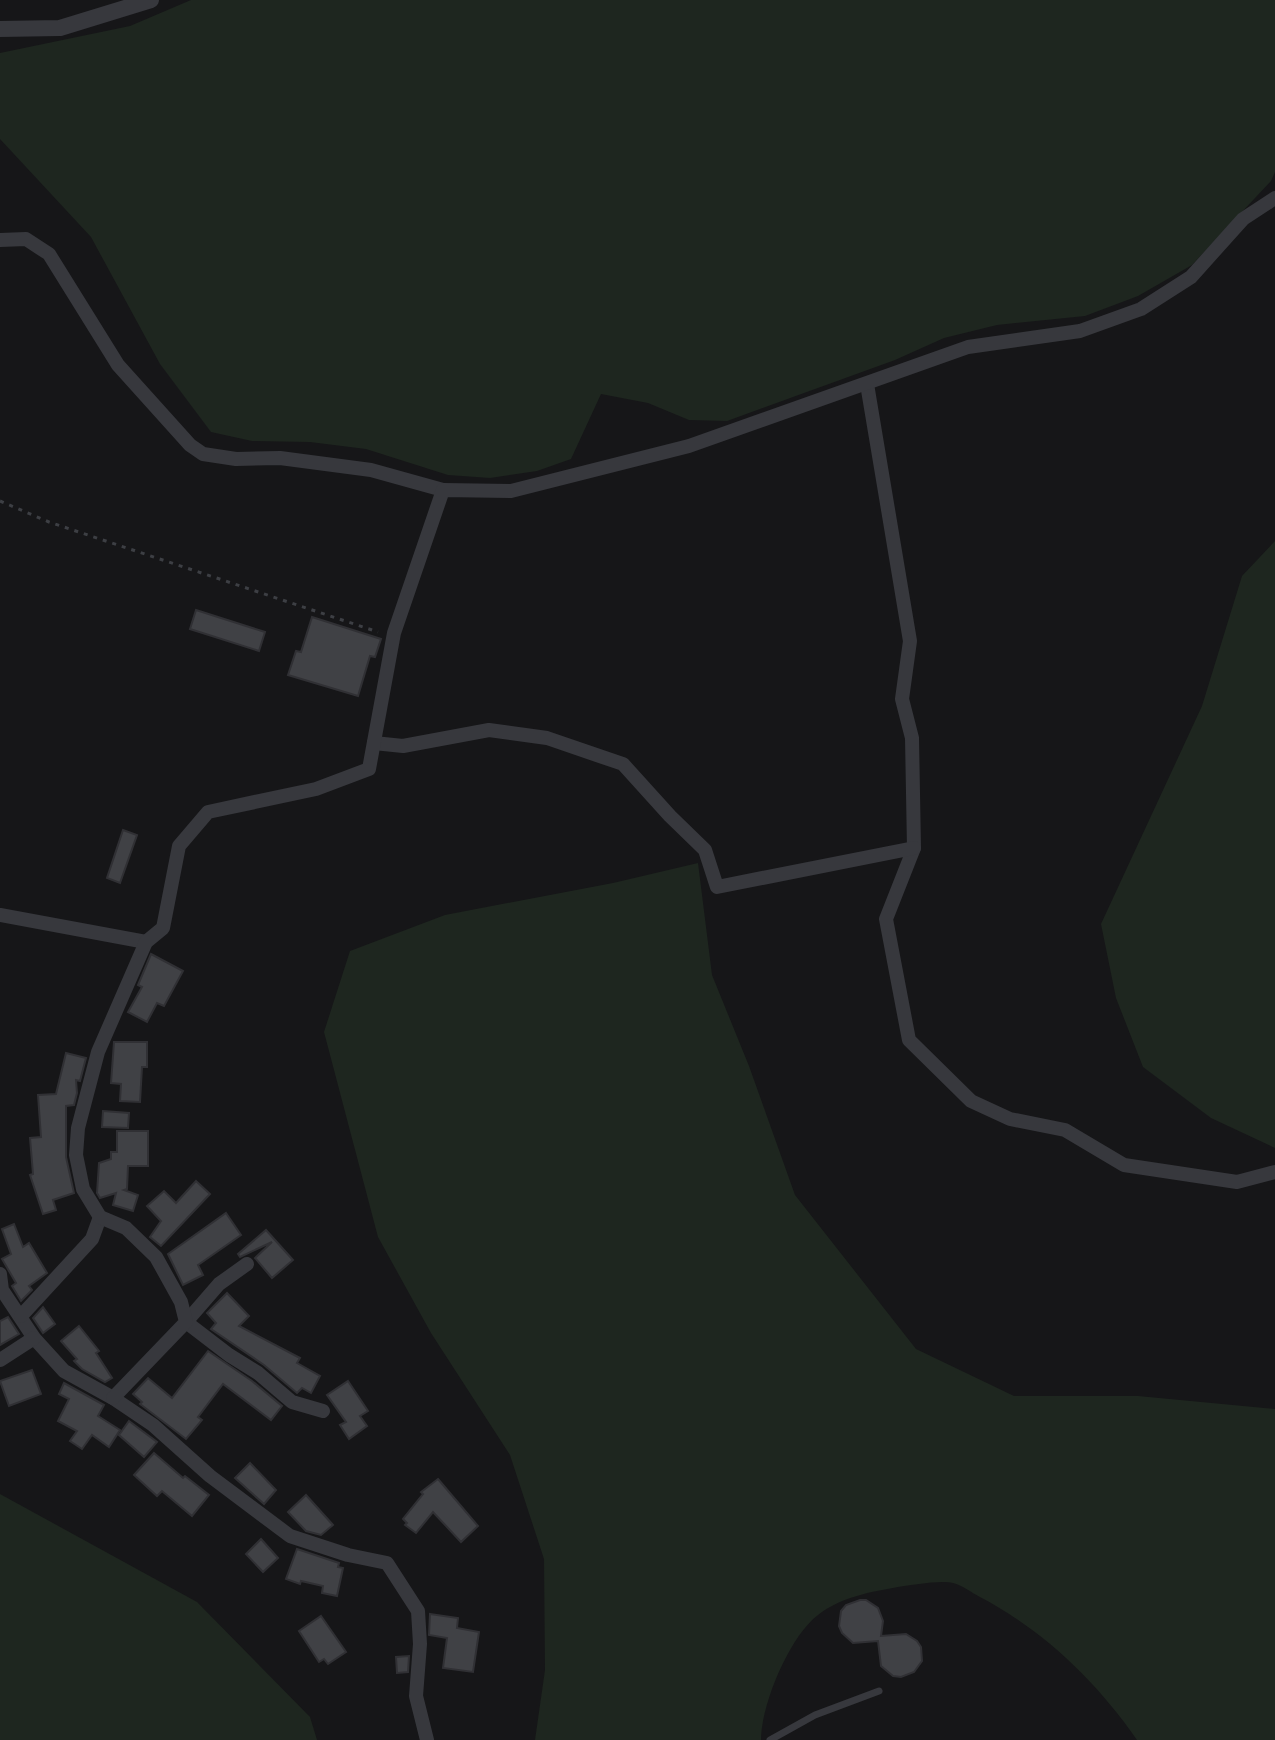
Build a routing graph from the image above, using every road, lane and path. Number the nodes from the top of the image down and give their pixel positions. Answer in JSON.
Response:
{"nodes":[{"id":1,"x":151,"y":0,"type":"edge"},
{"id":2,"x":0,"y":29,"type":"edge"},
{"id":3,"x":1275,"y":198,"type":"edge"},
{"id":4,"x":0,"y":240,"type":"edge"},
{"id":5,"x":867,"y":384,"type":"junction"},
{"id":6,"x":443,"y":490,"type":"junction"},
{"id":7,"x":0,"y":501,"type":"edge"},
{"id":8,"x":393,"y":637,"type":"junction"},
{"id":9,"x":374,"y":743,"type":"junction"},
{"id":10,"x":914,"y":848,"type":"junction"},
{"id":11,"x":0,"y":915,"type":"edge"},
{"id":12,"x":146,"y":942,"type":"junction"},
{"id":13,"x":1275,"y":1172,"type":"edge"},
{"id":14,"x":100,"y":1217,"type":"junction"},
{"id":15,"x":247,"y":1264,"type":"dead end"},
{"id":16,"x":0,"y":1274,"type":"edge"},
{"id":17,"x":21,"y":1316,"type":"junction"},
{"id":18,"x":186,"y":1322,"type":"junction"},
{"id":19,"x":34,"y":1338,"type":"junction"},
{"id":20,"x":0,"y":1360,"type":"edge"},
{"id":21,"x":113,"y":1398,"type":"junction"},
{"id":22,"x":323,"y":1411,"type":"dead end"},
{"id":23,"x":879,"y":1691,"type":"dead end"},
{"id":24,"x":427,"y":1740,"type":"edge"},
{"id":25,"x":770,"y":1740,"type":"edge"}],
"edges":[{"from":1,"to":2,"type":"street"},
{"from":3,"to":5,"type":"street"},
{"from":4,"to":6,"type":"street"},
{"from":5,"to":6,"type":"street"},
{"from":5,"to":10,"type":"street"},
{"from":6,"to":8,"type":"street"},
{"from":7,"to":8,"type":"path"},
{"from":8,"to":9,"type":"street"},
{"from":9,"to":10,"type":"street"},
{"from":9,"to":12,"type":"street"},
{"from":10,"to":13,"type":"street"},
{"from":11,"to":12,"type":"street"},
{"from":12,"to":14,"type":"street"},
{"from":14,"to":17,"type":"street"},
{"from":14,"to":18,"type":"street"},
{"from":15,"to":18,"type":"street"},
{"from":16,"to":17,"type":"street"},
{"from":17,"to":19,"type":"street"},
{"from":18,"to":21,"type":"street"},
{"from":18,"to":22,"type":"street"},
{"from":19,"to":20,"type":"street"},
{"from":19,"to":21,"type":"street"},
{"from":21,"to":24,"type":"street"},
{"from":23,"to":25,"type":"lane"}]}
